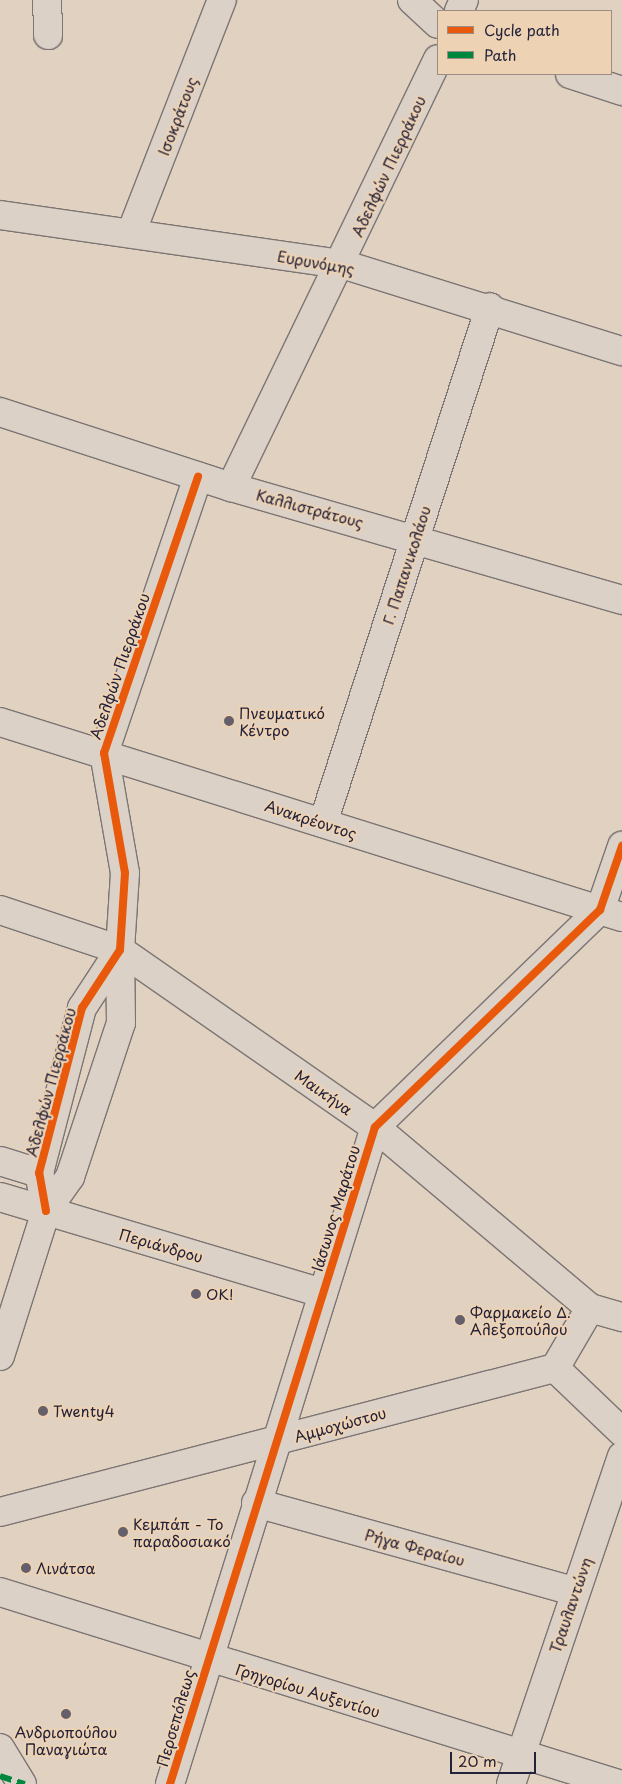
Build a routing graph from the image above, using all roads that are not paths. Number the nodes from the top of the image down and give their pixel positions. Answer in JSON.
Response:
{"nodes":[{"id":1,"x":47,"y":0,"type":"edge"},
{"id":2,"x":222,"y":0,"type":"edge"},
{"id":3,"x":412,"y":0,"type":"edge"},
{"id":4,"x":437,"y":23,"type":"edge"},
{"id":5,"x":48,"y":35,"type":"dead end"},
{"id":6,"x":437,"y":61,"type":"edge"},
{"id":7,"x":573,"y":75,"type":"edge"},
{"id":8,"x":622,"y":91,"type":"edge"},
{"id":9,"x":0,"y":215,"type":"edge"},
{"id":10,"x":131,"y":233,"type":"junction"},
{"id":11,"x":342,"y":264,"type":"junction"},
{"id":12,"x":490,"y":307,"type":"junction"},
{"id":13,"x":622,"y":351,"type":"edge"},
{"id":14,"x":0,"y":412,"type":"edge"},
{"id":15,"x":198,"y":477,"type":"junction"},
{"id":16,"x":231,"y":487,"type":"junction"},
{"id":17,"x":416,"y":537,"type":"junction"},
{"id":18,"x":622,"y":600,"type":"edge"},
{"id":19,"x":0,"y":722,"type":"edge"},
{"id":20,"x":104,"y":754,"type":"junction"},
{"id":21,"x":323,"y":823,"type":"junction"},
{"id":22,"x":622,"y":846,"type":"edge"},
{"id":23,"x":0,"y":910,"type":"edge"},
{"id":24,"x":611,"y":914,"type":"edge"},
{"id":25,"x":120,"y":950,"type":"junction"},
{"id":26,"x":375,"y":1128,"type":"junction"},
{"id":27,"x":0,"y":1161,"type":"edge"},
{"id":28,"x":39,"y":1173,"type":"junction"},
{"id":29,"x":0,"y":1197,"type":"edge"},
{"id":30,"x":46,"y":1211,"type":"junction"},
{"id":31,"x":323,"y":1293,"type":"junction"},
{"id":32,"x":590,"y":1308,"type":"junction"},
{"id":33,"x":622,"y":1317,"type":"edge"},
{"id":34,"x":0,"y":1356,"type":"edge"},
{"id":35,"x":555,"y":1368,"type":"junction"},
{"id":36,"x":622,"y":1432,"type":"edge"},
{"id":37,"x":275,"y":1440,"type":"junction"},
{"id":38,"x":622,"y":1456,"type":"edge"},
{"id":39,"x":256,"y":1503,"type":"junction"},
{"id":40,"x":0,"y":1512,"type":"edge"},
{"id":41,"x":574,"y":1591,"type":"junction"},
{"id":42,"x":0,"y":1592,"type":"edge"},
{"id":43,"x":206,"y":1659,"type":"junction"},
{"id":44,"x":0,"y":1748,"type":"edge"},
{"id":45,"x":520,"y":1755,"type":"junction"},
{"id":46,"x":17,"y":1782,"type":"edge"},
{"id":47,"x":170,"y":1784,"type":"edge"},
{"id":48,"x":511,"y":1784,"type":"edge"},
{"id":49,"x":618,"y":1784,"type":"edge"}],
"edges":[{"from":1,"to":5,"type":"street"},
{"from":2,"to":10,"type":"street","name":"Ισοκράτους"},
{"from":3,"to":4,"type":"street"},
{"from":6,"to":11,"type":"street","name":"Αδελφών Πιερράκου"},
{"from":7,"to":8,"type":"street"},
{"from":9,"to":10,"type":"street","name":"Ευρυνόμης"},
{"from":10,"to":11,"type":"street","name":"Ευρυνόμης"},
{"from":11,"to":12,"type":"street","name":"Ευρυνόμης"},
{"from":11,"to":16,"type":"street","name":"Αδελφών Πιερράκου"},
{"from":12,"to":13,"type":"street","name":"Ευρυνόμης"},
{"from":12,"to":17,"type":"street","name":"Γ. Παπανικολάου"},
{"from":14,"to":15,"type":"street","name":"Καλλιστράτους"},
{"from":15,"to":16,"type":"street","name":"Καλλιστράτους"},
{"from":15,"to":20,"type":"street","name":"Αδελφών Πιερράκου"},
{"from":16,"to":17,"type":"street","name":"Καλλιστράτους"},
{"from":17,"to":18,"type":"street","name":"Καλλιστράτους"},
{"from":17,"to":21,"type":"street","name":"Γ. Παπανικολάου"},
{"from":19,"to":20,"type":"street","name":"Ανακρέοντος"},
{"from":20,"to":21,"type":"street","name":"Ανακρέοντος"},
{"from":20,"to":25,"type":"street","name":"Αδελφών Πιερράκου"},
{"from":21,"to":24,"type":"street","name":"Ανακρέοντος"},
{"from":22,"to":24,"type":"street","name":"Ιάσωνος Μαράτου"},
{"from":23,"to":25,"type":"street","name":"Μαικήνα"},
{"from":24,"to":26,"type":"street","name":"Ιάσωνος Μαράτου"},
{"from":25,"to":26,"type":"street","name":"Μαικήνα"},
{"from":25,"to":28,"type":"street","name":"Αδελφών Πιερράκου"},
{"from":25,"to":30,"type":"street","name":"Αδελφών Πιερράκου"},
{"from":26,"to":31,"type":"street","name":"Ιάσωνος Μαράτου"},
{"from":26,"to":32,"type":"street","name":"Μαικήνα"},
{"from":27,"to":28,"type":"street"},
{"from":28,"to":30,"type":"street","name":"Αδελφών Πιερράκου"},
{"from":29,"to":30,"type":"street","name":"Περιάνδρου"},
{"from":30,"to":31,"type":"street","name":"Περιάνδρου"},
{"from":30,"to":34,"type":"street","name":"Αδελφών Πιερράκου"},
{"from":31,"to":37,"type":"street","name":"Ιάσωνος Μαράτου"},
{"from":32,"to":33,"type":"street","name":"Μαικήνα"},
{"from":32,"to":35,"type":"street"},
{"from":35,"to":36,"type":"street"},
{"from":35,"to":37,"type":"street","name":"Αμμοχώστου"},
{"from":37,"to":39,"type":"street","name":"Ιάσωνος Μαράτου"},
{"from":37,"to":40,"type":"street","name":"Αμμοχώστου"},
{"from":38,"to":41,"type":"street","name":"Τραυλαντώνη"},
{"from":39,"to":41,"type":"street","name":"Ρήγα Φεραίου"},
{"from":39,"to":43,"type":"street","name":"Ιάσωνος Μαράτου"},
{"from":41,"to":45,"type":"street","name":"Τραυλαντώνη"},
{"from":42,"to":43,"type":"street","name":"Γρηγορίου Αυξεντίου"},
{"from":43,"to":45,"type":"street","name":"Γρηγορίου Αυξεντίου"},
{"from":43,"to":47,"type":"street","name":"Περσεπόλεως"},
{"from":44,"to":46,"type":"street"},
{"from":45,"to":48,"type":"street","name":"Τραυλαντώνη"},
{"from":45,"to":49,"type":"street","name":"Γρηγορίου Αυξεντίου"}]}
